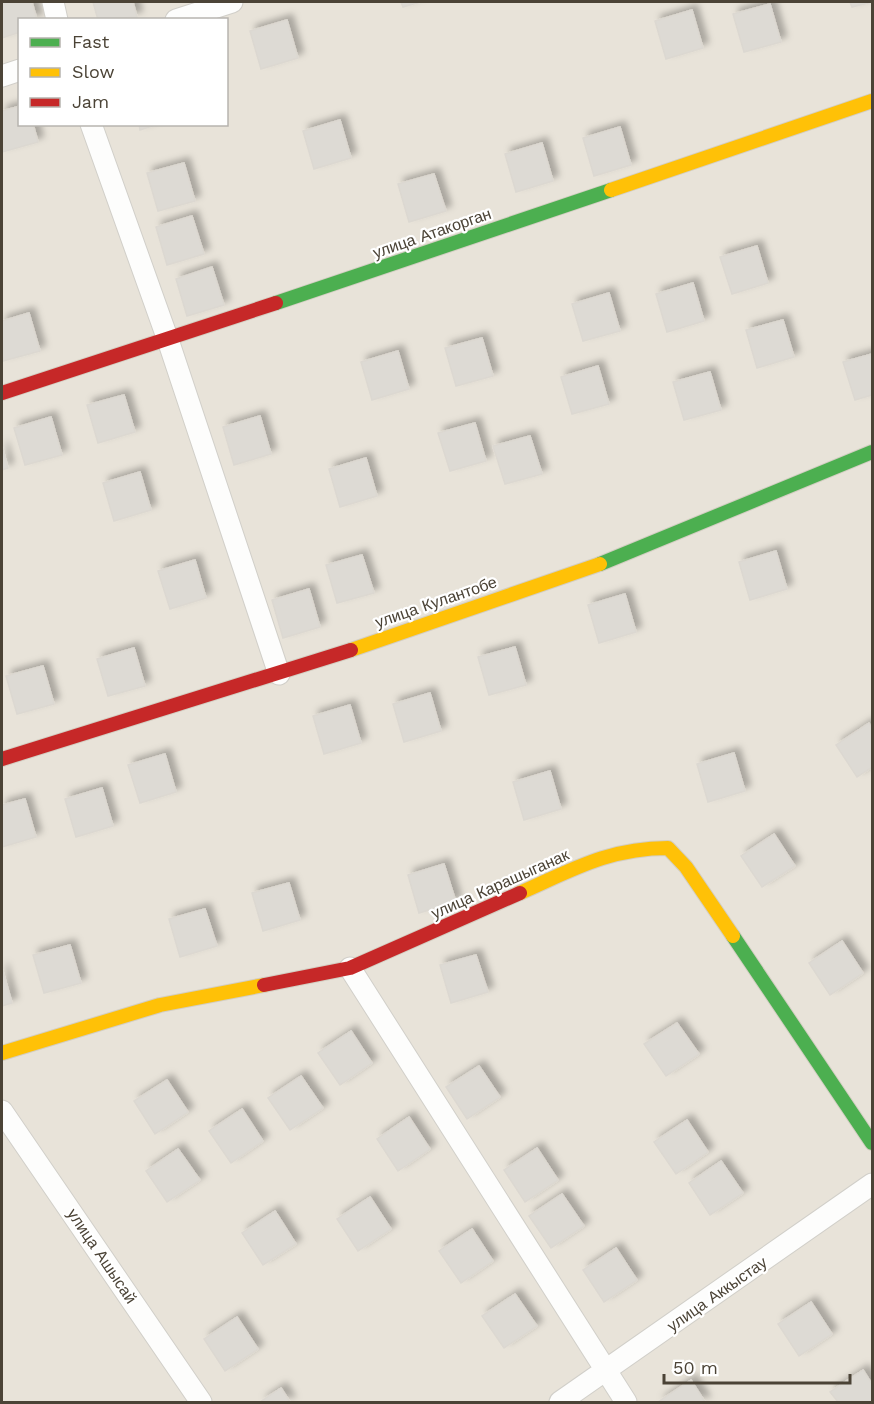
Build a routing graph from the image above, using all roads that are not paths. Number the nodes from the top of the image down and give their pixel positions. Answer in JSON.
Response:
{"nodes":[{"id":1,"x":53,"y":2,"type":"edge"},
{"id":2,"x":232,"y":2,"type":"edge"},
{"id":3,"x":57,"y":18,"type":"edge"},
{"id":4,"x":182,"y":18,"type":"edge"},
{"id":5,"x":18,"y":71,"type":"edge"},
{"id":6,"x":2,"y":76,"type":"edge"},
{"id":7,"x":873,"y":101,"type":"edge"},
{"id":8,"x":92,"y":126,"type":"edge"},
{"id":9,"x":168,"y":340,"type":"junction"},
{"id":10,"x":2,"y":393,"type":"edge"},
{"id":11,"x":873,"y":452,"type":"edge"},
{"id":12,"x":279,"y":674,"type":"junction"},
{"id":13,"x":2,"y":759,"type":"edge"},
{"id":14,"x":350,"y":968,"type":"junction"},
{"id":15,"x":2,"y":1053,"type":"edge"},
{"id":16,"x":2,"y":1111,"type":"edge"},
{"id":17,"x":873,"y":1143,"type":"edge"},
{"id":18,"x":873,"y":1185,"type":"edge"},
{"id":19,"x":607,"y":1372,"type":"junction"},
{"id":20,"x":201,"y":1402,"type":"edge"},
{"id":21,"x":560,"y":1402,"type":"edge"},
{"id":22,"x":626,"y":1402,"type":"edge"}],
"edges":[{"from":1,"to":3,"type":"street"},
{"from":2,"to":4,"type":"street"},
{"from":5,"to":6,"type":"street"},
{"from":7,"to":9,"type":"street","name":"улица Атакорган"},
{"from":8,"to":9,"type":"street"},
{"from":9,"to":10,"type":"street","name":"улица Атакорган"},
{"from":9,"to":12,"type":"street"},
{"from":11,"to":12,"type":"street","name":"улица Кулантобе"},
{"from":12,"to":13,"type":"street","name":"улица Кулантобе"},
{"from":14,"to":15,"type":"street","name":"улица Карашыганак"},
{"from":14,"to":17,"type":"street","name":"улица Карашыганак"},
{"from":14,"to":19,"type":"street"},
{"from":16,"to":20,"type":"street","name":"улица Ашысай"},
{"from":18,"to":19,"type":"street","name":"улица Аккыстау"},
{"from":19,"to":21,"type":"street","name":"улица Аккыстау"},
{"from":19,"to":22,"type":"street"}]}
